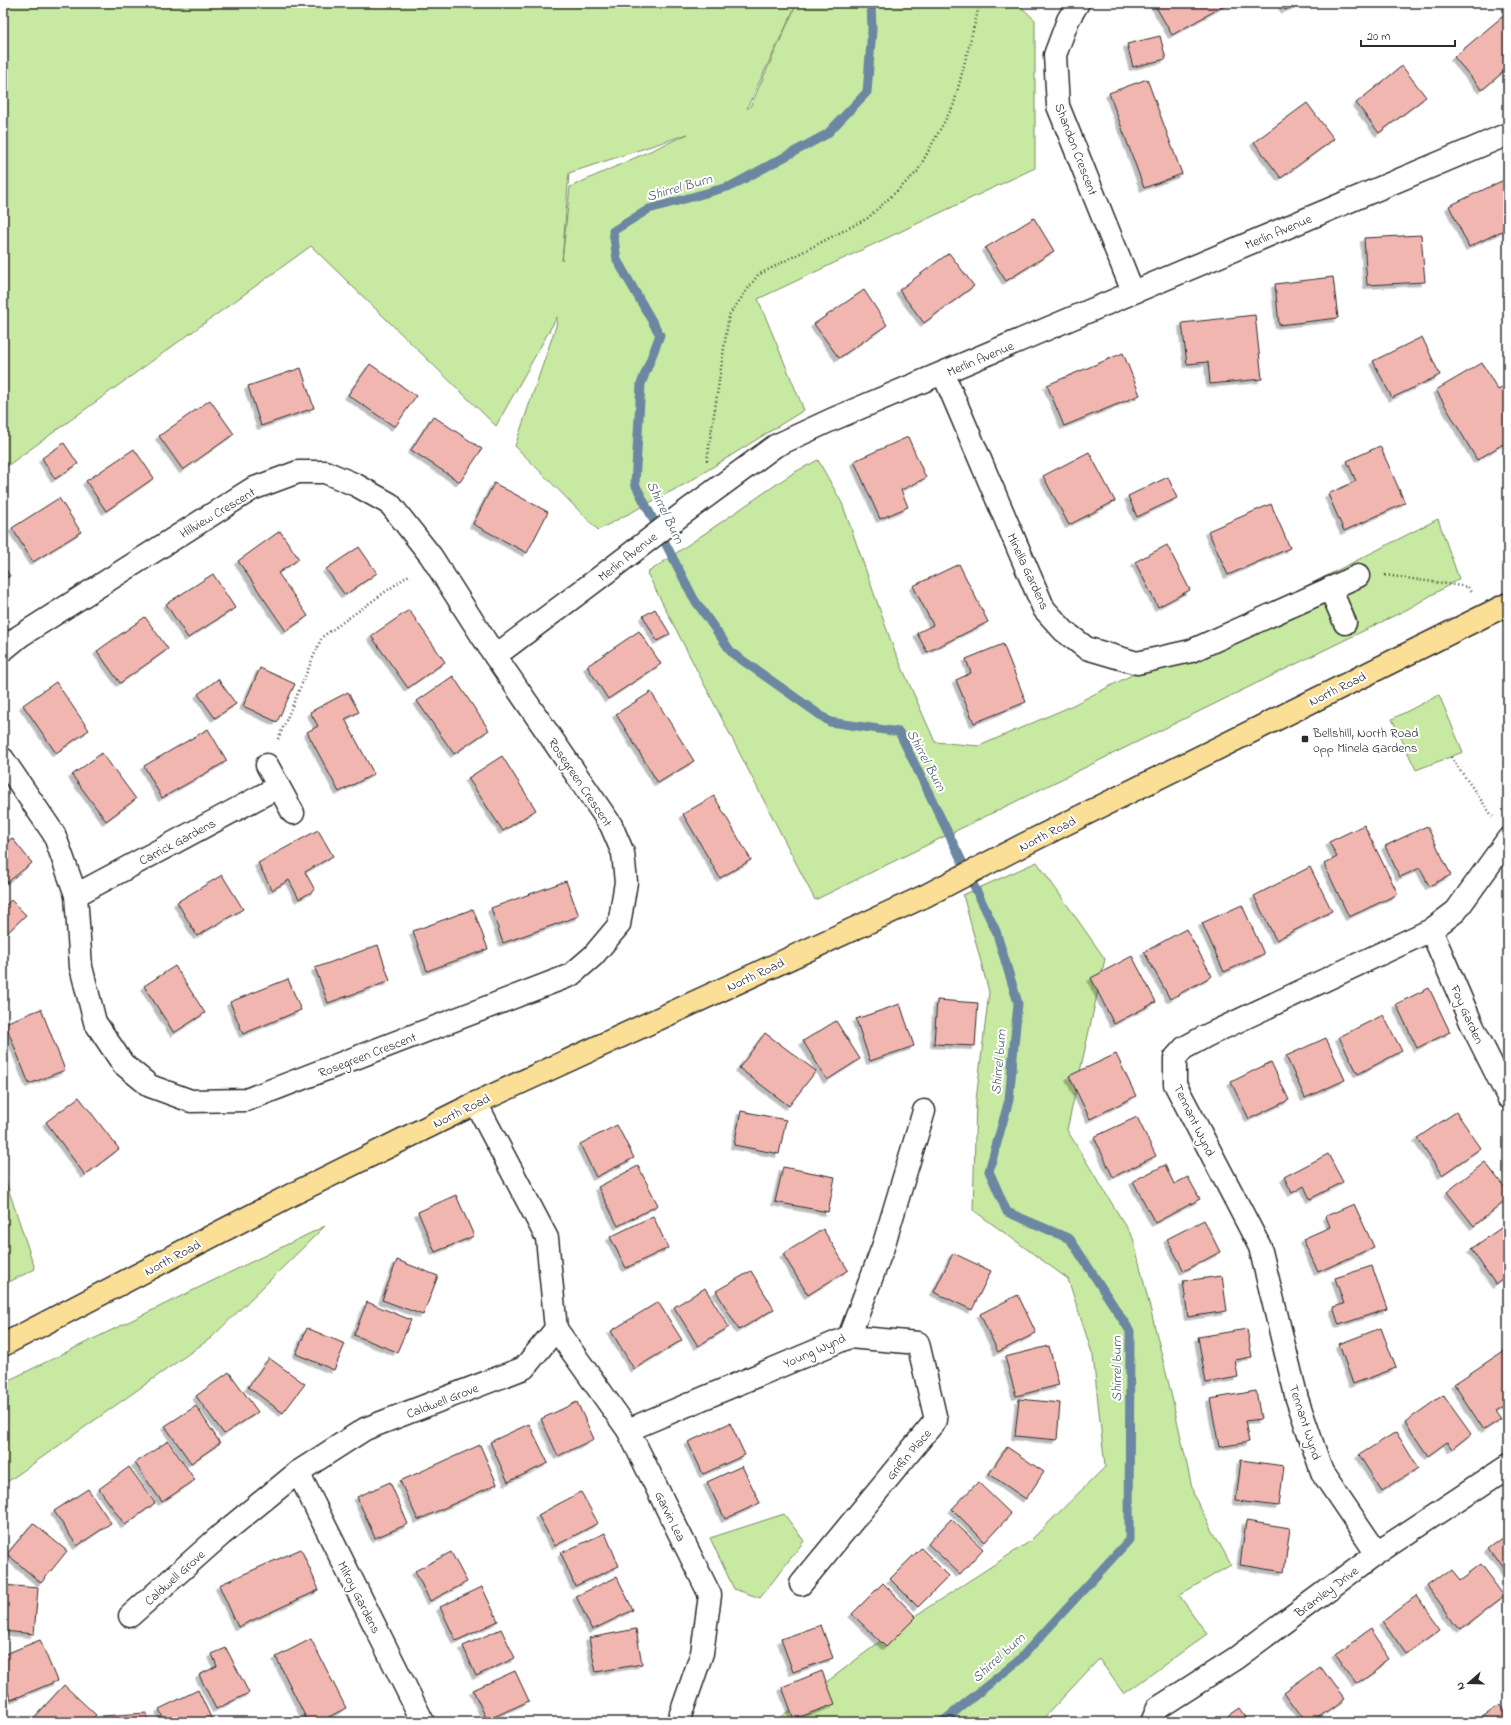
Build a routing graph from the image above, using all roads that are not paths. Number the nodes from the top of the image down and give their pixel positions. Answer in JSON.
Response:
{"nodes":[{"id":1,"x":1078,"y":3,"type":"edge"},
{"id":2,"x":1508,"y":134,"type":"edge"},
{"id":3,"x":1133,"y":292,"type":"junction"},
{"id":4,"x":944,"y":373,"type":"junction"},
{"id":5,"x":1358,"y":576,"type":"road end"},
{"id":6,"x":1330,"y":588,"type":"junction"},
{"id":7,"x":1508,"y":604,"type":"edge"},
{"id":8,"x":1345,"y":623,"type":"dead end"},
{"id":9,"x":3,"y":650,"type":"edge"},
{"id":10,"x":495,"y":656,"type":"junction"},
{"id":11,"x":3,"y":759,"type":"edge"},
{"id":12,"x":267,"y":765,"type":"road end"},
{"id":13,"x":278,"y":787,"type":"junction"},
{"id":14,"x":294,"y":812,"type":"dead end"},
{"id":15,"x":1508,"y":839,"type":"edge"},
{"id":16,"x":76,"y":895,"type":"junction"},
{"id":17,"x":1431,"y":930,"type":"junction"},
{"id":18,"x":1508,"y":1097,"type":"edge"},
{"id":19,"x":476,"y":1103,"type":"junction"},
{"id":20,"x":924,"y":1111,"type":"dead end"},
{"id":21,"x":556,"y":1329,"type":"junction"},
{"id":22,"x":849,"y":1337,"type":"junction"},
{"id":23,"x":3,"y":1345,"type":"edge"},
{"id":24,"x":628,"y":1430,"type":"junction"},
{"id":25,"x":1508,"y":1466,"type":"edge"},
{"id":26,"x":298,"y":1472,"type":"junction"},
{"id":27,"x":1377,"y":1553,"type":"junction"},
{"id":28,"x":801,"y":1584,"type":"dead end"},
{"id":29,"x":130,"y":1616,"type":"dead end"},
{"id":30,"x":423,"y":1722,"type":"edge"},
{"id":31,"x":678,"y":1722,"type":"edge"},
{"id":32,"x":1152,"y":1722,"type":"edge"}],
"edges":[{"from":1,"to":3,"type":"street","name":"Shandon Crescent"},
{"from":2,"to":3,"type":"street","name":"Merlin Avenue"},
{"from":3,"to":4,"type":"street","name":"Merlin Avenue"},
{"from":4,"to":6,"type":"street","name":"Minella Gardens"},
{"from":4,"to":10,"type":"street","name":"Merlin Avenue"},
{"from":5,"to":6,"type":"street","name":"Minella Gardens"},
{"from":6,"to":8,"type":"street"},
{"from":7,"to":19,"type":"main road","name":"North Road"},
{"from":9,"to":10,"type":"street","name":"Hillview Crescent"},
{"from":10,"to":16,"type":"street","name":"Rosegreen Crescent"},
{"from":11,"to":16,"type":"street","name":"Rosegreen Crescent"},
{"from":12,"to":13,"type":"street"},
{"from":13,"to":14,"type":"street"},
{"from":13,"to":16,"type":"street","name":"Carrick Gardens"},
{"from":15,"to":17,"type":"street","name":"Tennant Wynd"},
{"from":17,"to":18,"type":"street","name":"Foy Garden"},
{"from":17,"to":27,"type":"street","name":"Tennant Wynd"},
{"from":19,"to":21,"type":"street"},
{"from":19,"to":23,"type":"main road","name":"North Road"},
{"from":20,"to":22,"type":"street","name":"Young Wynd"},
{"from":21,"to":24,"type":"street","name":"Garvin Lea"},
{"from":21,"to":26,"type":"street","name":"Caldwell Grove"},
{"from":22,"to":24,"type":"street","name":"Young Wynd"},
{"from":22,"to":28,"type":"street","name":"Griffin Place"},
{"from":24,"to":31,"type":"street","name":"Garvin Lea"},
{"from":25,"to":27,"type":"street","name":"Bramley Drive"},
{"from":26,"to":29,"type":"street","name":"Caldwell Grove"},
{"from":26,"to":30,"type":"street","name":"Milroy Gardens"},
{"from":27,"to":32,"type":"street","name":"Bramley Drive"}]}
